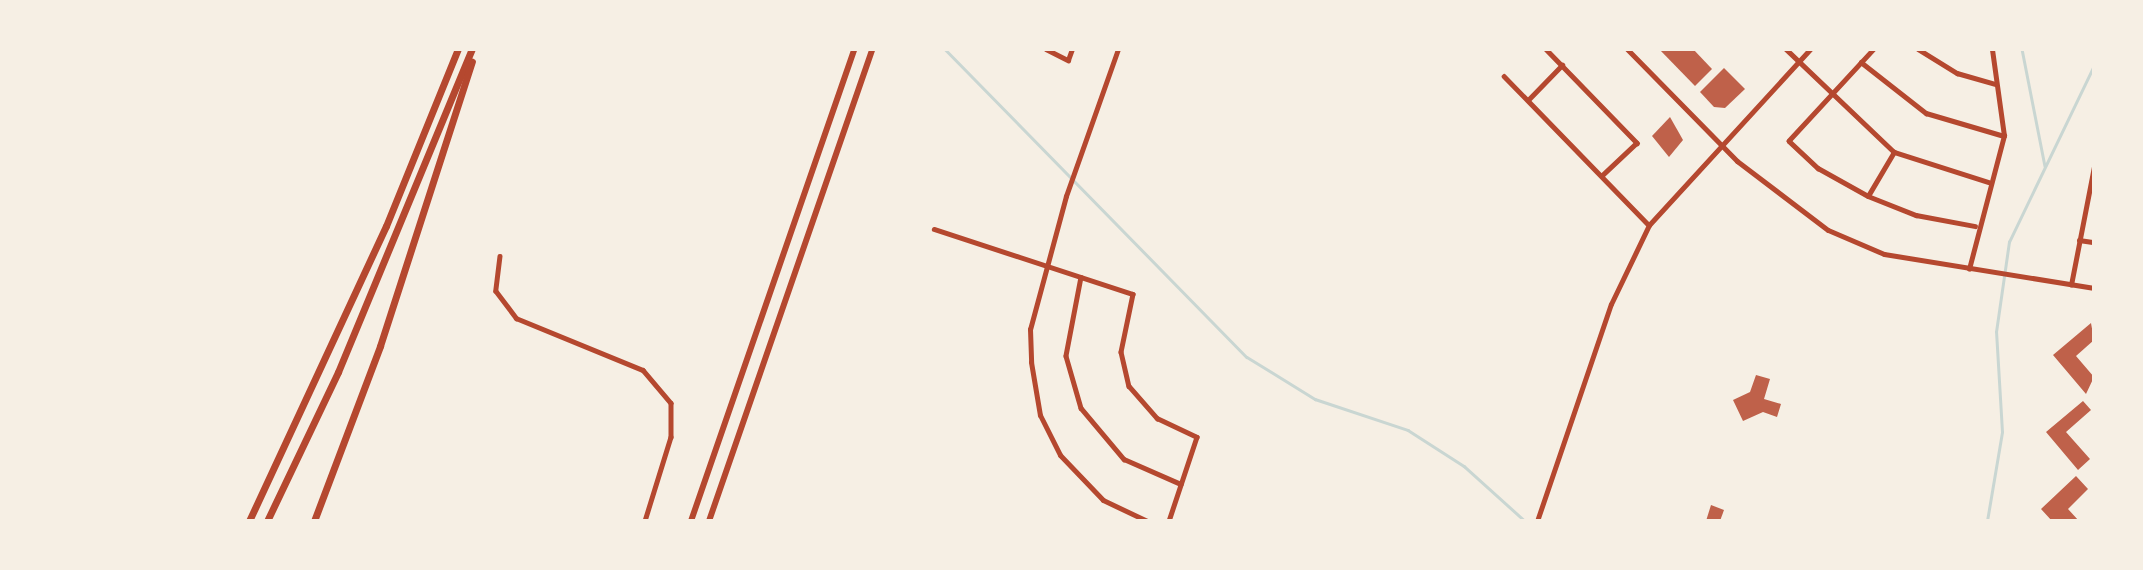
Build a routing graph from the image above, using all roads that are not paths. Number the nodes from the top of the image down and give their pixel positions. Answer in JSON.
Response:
{"nodes":[{"id":1,"x":458,"y":49,"type":"edge"},
{"id":2,"x":474,"y":49,"type":"edge"},
{"id":3,"x":854,"y":49,"type":"edge"},
{"id":4,"x":872,"y":49,"type":"edge"},
{"id":5,"x":1046,"y":49,"type":"edge"},
{"id":6,"x":1072,"y":49,"type":"edge"},
{"id":7,"x":1118,"y":49,"type":"edge"},
{"id":8,"x":1546,"y":49,"type":"edge"},
{"id":9,"x":1627,"y":49,"type":"edge"},
{"id":10,"x":1786,"y":49,"type":"edge"},
{"id":11,"x":1810,"y":49,"type":"edge"},
{"id":12,"x":1874,"y":49,"type":"edge"},
{"id":13,"x":1918,"y":49,"type":"edge"},
{"id":14,"x":1992,"y":49,"type":"edge"},
{"id":15,"x":1798,"y":61,"type":"junction"},
{"id":16,"x":1861,"y":62,"type":"junction"},
{"id":17,"x":1562,"y":65,"type":"junction"},
{"id":18,"x":1504,"y":76,"type":"dead end"},
{"id":19,"x":1995,"y":84,"type":"junction"},
{"id":20,"x":1829,"y":95,"type":"junction"},
{"id":21,"x":1528,"y":100,"type":"junction"},
{"id":22,"x":2004,"y":136,"type":"junction"},
{"id":23,"x":1720,"y":144,"type":"junction"},
{"id":24,"x":1894,"y":152,"type":"junction"},
{"id":25,"x":2094,"y":167,"type":"edge"},
{"id":26,"x":1602,"y":176,"type":"junction"},
{"id":27,"x":1988,"y":182,"type":"junction"},
{"id":28,"x":2091,"y":192,"type":"edge"},
{"id":29,"x":1868,"y":196,"type":"junction"},
{"id":30,"x":1649,"y":225,"type":"junction"},
{"id":31,"x":1975,"y":226,"type":"junction"},
{"id":32,"x":934,"y":229,"type":"dead end"},
{"id":33,"x":2079,"y":240,"type":"junction"},
{"id":34,"x":2094,"y":242,"type":"edge"},
{"id":35,"x":500,"y":257,"type":"dead end"},
{"id":36,"x":1048,"y":266,"type":"junction"},
{"id":37,"x":1969,"y":269,"type":"junction"},
{"id":38,"x":1081,"y":277,"type":"junction"},
{"id":39,"x":2071,"y":285,"type":"junction"},
{"id":40,"x":2094,"y":288,"type":"edge"},
{"id":41,"x":1181,"y":484,"type":"junction"},
{"id":42,"x":249,"y":521,"type":"edge"},
{"id":43,"x":267,"y":521,"type":"edge"},
{"id":44,"x":314,"y":521,"type":"edge"},
{"id":45,"x":645,"y":521,"type":"edge"},
{"id":46,"x":691,"y":521,"type":"edge"},
{"id":47,"x":709,"y":521,"type":"edge"},
{"id":48,"x":1147,"y":521,"type":"edge"},
{"id":49,"x":1169,"y":521,"type":"edge"},
{"id":50,"x":1537,"y":521,"type":"edge"}],
"edges":[{"from":1,"to":42,"type":"highway"},
{"from":2,"to":43,"type":"highway"},
{"from":2,"to":44,"type":"highway"},
{"from":3,"to":46,"type":"main road"},
{"from":4,"to":47,"type":"main road"},
{"from":5,"to":6,"type":"street"},
{"from":7,"to":36,"type":"street"},
{"from":8,"to":17,"type":"street"},
{"from":9,"to":23,"type":"street"},
{"from":10,"to":15,"type":"street"},
{"from":11,"to":15,"type":"street"},
{"from":12,"to":16,"type":"street"},
{"from":13,"to":19,"type":"street"},
{"from":14,"to":19,"type":"street"},
{"from":15,"to":20,"type":"street"},
{"from":15,"to":23,"type":"street"},
{"from":16,"to":20,"type":"street"},
{"from":16,"to":22,"type":"street"},
{"from":17,"to":21,"type":"street"},
{"from":17,"to":26,"type":"street"},
{"from":18,"to":21,"type":"street"},
{"from":19,"to":22,"type":"street"},
{"from":20,"to":24,"type":"street"},
{"from":20,"to":29,"type":"street"},
{"from":21,"to":26,"type":"street"},
{"from":22,"to":27,"type":"street"},
{"from":23,"to":30,"type":"street"},
{"from":23,"to":37,"type":"street"},
{"from":24,"to":27,"type":"street"},
{"from":24,"to":29,"type":"street"},
{"from":25,"to":28,"type":"street"},
{"from":26,"to":30,"type":"street"},
{"from":27,"to":31,"type":"street"},
{"from":28,"to":33,"type":"street"},
{"from":29,"to":31,"type":"street"},
{"from":30,"to":50,"type":"street"},
{"from":31,"to":37,"type":"street"},
{"from":32,"to":36,"type":"street"},
{"from":33,"to":34,"type":"street"},
{"from":33,"to":39,"type":"street"},
{"from":35,"to":45,"type":"street"},
{"from":36,"to":38,"type":"street"},
{"from":36,"to":48,"type":"street"},
{"from":37,"to":39,"type":"street"},
{"from":38,"to":41,"type":"street"},
{"from":38,"to":41,"type":"street"},
{"from":39,"to":40,"type":"street"},
{"from":41,"to":49,"type":"street"}]}
